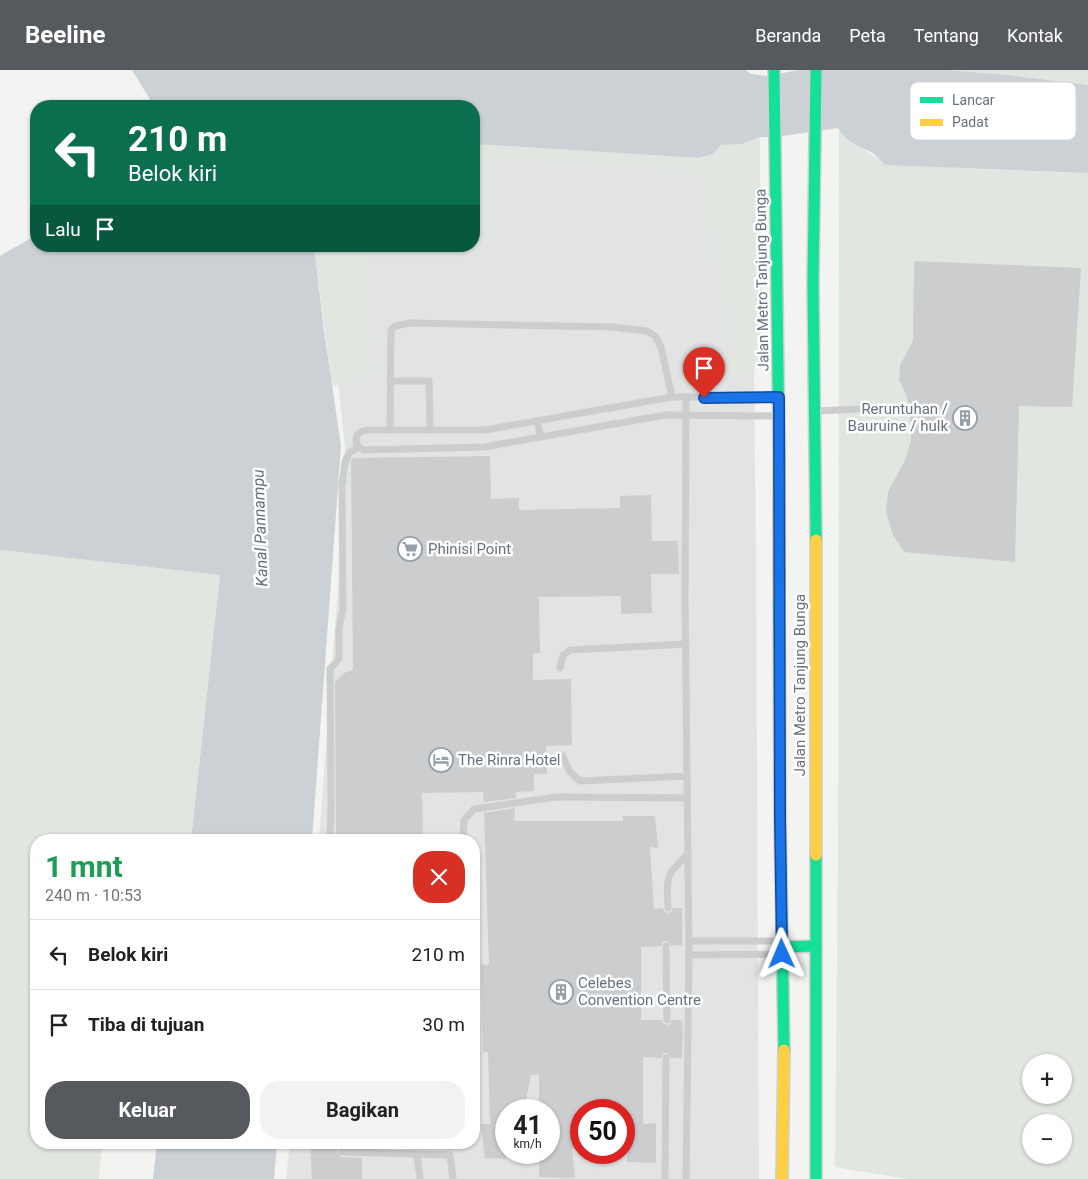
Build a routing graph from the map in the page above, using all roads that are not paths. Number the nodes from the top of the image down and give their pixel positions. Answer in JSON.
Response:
{"nodes":[{"id":1,"x":774,"y":70,"type":"edge"},
{"id":2,"x":816,"y":70,"type":"edge"},
{"id":3,"x":390,"y":381,"type":"junction"},
{"id":4,"x":779,"y":397,"type":"junction"},
{"id":5,"x":672,"y":398,"type":"junction"},
{"id":6,"x":686,"y":398,"type":"junction"},
{"id":7,"x":883,"y":408,"type":"dead end"},
{"id":8,"x":814,"y":412,"type":"junction"},
{"id":9,"x":686,"y":415,"type":"junction"},
{"id":10,"x":779,"y":416,"type":"junction"},
{"id":11,"x":538,"y":422,"type":"junction"},
{"id":12,"x":390,"y":430,"type":"junction"},
{"id":13,"x":430,"y":430,"type":"junction"},
{"id":14,"x":540,"y":437,"type":"junction"},
{"id":15,"x":358,"y":447,"type":"junction"},
{"id":16,"x":686,"y":644,"type":"junction"},
{"id":17,"x":560,"y":668,"type":"dead end"},
{"id":18,"x":562,"y":755,"type":"dead end"},
{"id":19,"x":687,"y":776,"type":"junction"},
{"id":20,"x":687,"y":798,"type":"junction"},
{"id":21,"x":330,"y":834,"type":"edge"},
{"id":22,"x":463,"y":834,"type":"edge"},
{"id":23,"x":688,"y":854,"type":"junction"},
{"id":24,"x":668,"y":908,"type":"dead end"},
{"id":25,"x":689,"y":941,"type":"junction"},
{"id":26,"x":666,"y":946,"type":"dead end"},
{"id":27,"x":816,"y":946,"type":"junction"},
{"id":28,"x":782,"y":947,"type":"junction"},
{"id":29,"x":689,"y":954,"type":"junction"},
{"id":30,"x":667,"y":1020,"type":"dead end"},
{"id":31,"x":666,"y":1058,"type":"dead end"},
{"id":32,"x":342,"y":1152,"type":"dead end"},
{"id":33,"x":417,"y":1155,"type":"junction"},
{"id":34,"x":420,"y":1179,"type":"edge"},
{"id":35,"x":453,"y":1179,"type":"edge"},
{"id":36,"x":665,"y":1179,"type":"edge"},
{"id":37,"x":686,"y":1179,"type":"edge"},
{"id":38,"x":782,"y":1179,"type":"edge"},
{"id":39,"x":816,"y":1179,"type":"edge"}],
"edges":[{"from":1,"to":4,"type":"main road","name":"Jalan Metro Tanjung Bunga"},
{"from":2,"to":8,"type":"main road","name":"Jalan Metro Tanjung Bunga"},
{"from":3,"to":5,"type":"lane"},
{"from":3,"to":12,"type":"lane"},
{"from":3,"to":13,"type":"lane"},
{"from":4,"to":6,"type":"lane"},
{"from":4,"to":10,"type":"main road","name":"Jalan Metro Tanjung Bunga"},
{"from":5,"to":6,"type":"lane"},
{"from":5,"to":11,"type":"lane"},
{"from":6,"to":9,"type":"lane"},
{"from":7,"to":8,"type":"lane"},
{"from":8,"to":27,"type":"main road","name":"Jalan Metro Tanjung Bunga"},
{"from":9,"to":10,"type":"lane"},
{"from":9,"to":14,"type":"lane"},
{"from":9,"to":16,"type":"lane"},
{"from":10,"to":28,"type":"main road","name":"Jalan Metro Tanjung Bunga"},
{"from":11,"to":13,"type":"lane"},
{"from":11,"to":14,"type":"lane"},
{"from":12,"to":13,"type":"lane"},
{"from":12,"to":15,"type":"lane"},
{"from":14,"to":15,"type":"lane"},
{"from":15,"to":21,"type":"lane"},
{"from":16,"to":17,"type":"lane"},
{"from":16,"to":19,"type":"lane"},
{"from":18,"to":19,"type":"lane"},
{"from":19,"to":20,"type":"lane"},
{"from":20,"to":22,"type":"lane"},
{"from":20,"to":23,"type":"lane"},
{"from":23,"to":24,"type":"lane"},
{"from":23,"to":25,"type":"lane"},
{"from":25,"to":28,"type":"lane"},
{"from":25,"to":29,"type":"lane"},
{"from":26,"to":30,"type":"lane"},
{"from":27,"to":28,"type":"main road"},
{"from":27,"to":39,"type":"main road","name":"Jalan Metro Tanjung Bunga"},
{"from":28,"to":29,"type":"lane"},
{"from":28,"to":38,"type":"main road","name":"Jalan Metro Tanjung Bunga"},
{"from":29,"to":37,"type":"lane"},
{"from":31,"to":36,"type":"lane"},
{"from":32,"to":33,"type":"lane"},
{"from":33,"to":34,"type":"lane"},
{"from":33,"to":35,"type":"lane"}]}
